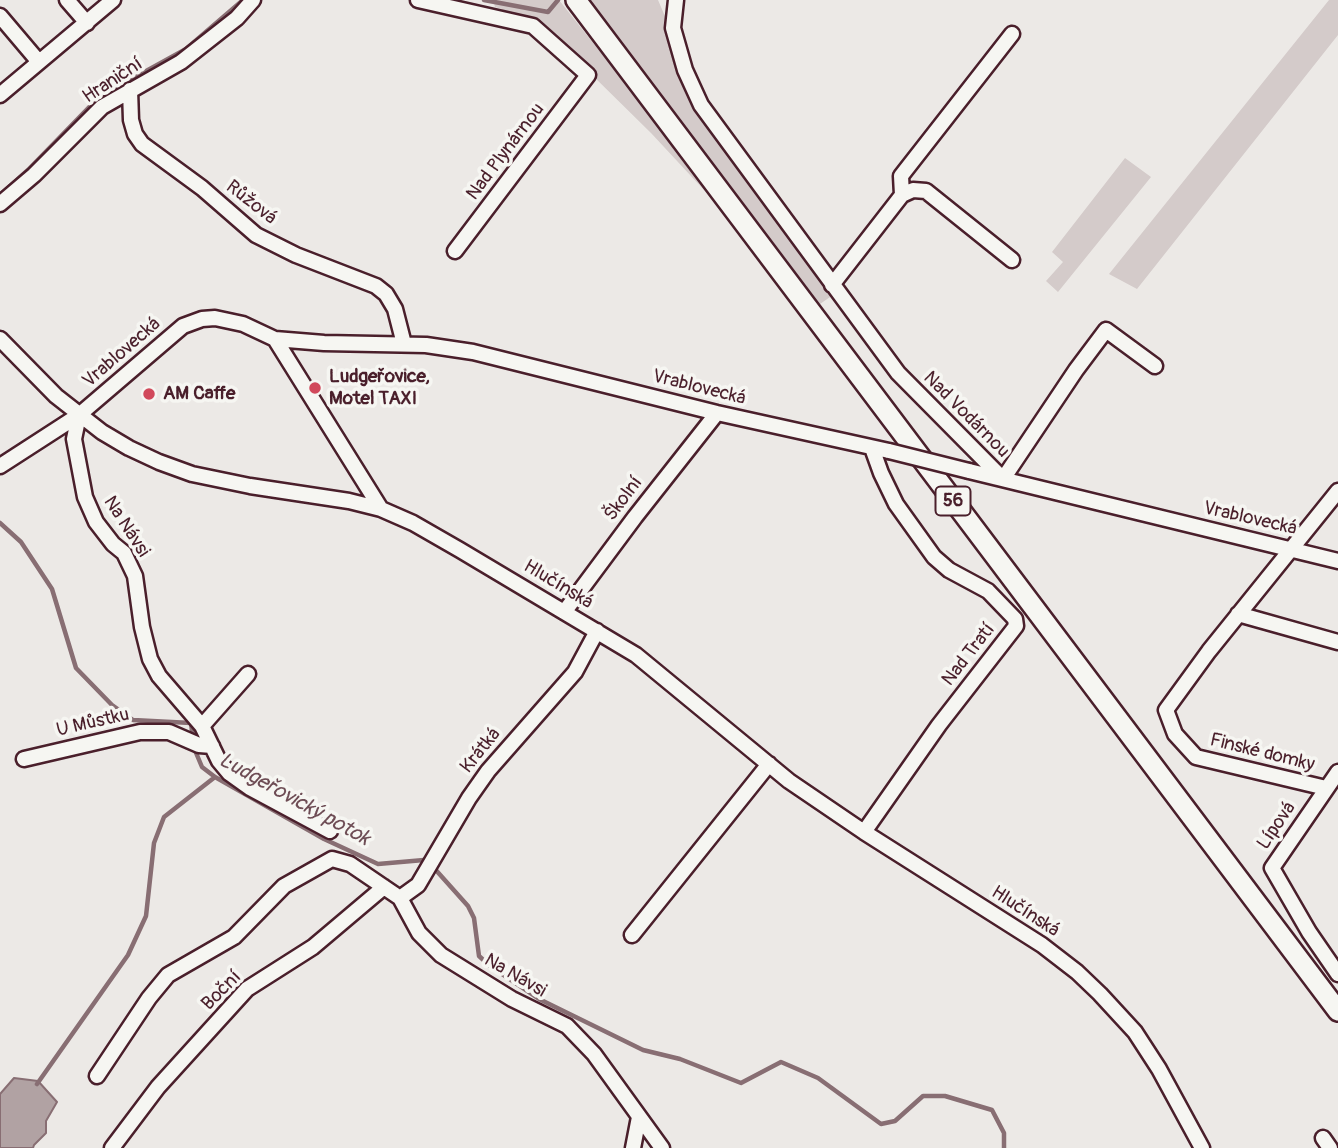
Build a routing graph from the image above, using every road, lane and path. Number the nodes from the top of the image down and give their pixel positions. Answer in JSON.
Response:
{"nodes":[{"id":1,"x":67,"y":0,"type":"edge"},
{"id":2,"x":113,"y":0,"type":"edge"},
{"id":3,"x":253,"y":0,"type":"edge"},
{"id":4,"x":418,"y":0,"type":"edge"},
{"id":5,"x":576,"y":0,"type":"edge"},
{"id":6,"x":676,"y":0,"type":"edge"},
{"id":7,"x":0,"y":16,"type":"edge"},
{"id":8,"x":87,"y":23,"type":"junction"},
{"id":9,"x":1012,"y":34,"type":"dead end"},
{"id":10,"x":38,"y":62,"type":"junction"},
{"id":11,"x":130,"y":90,"type":"junction"},
{"id":12,"x":0,"y":95,"type":"edge"},
{"id":13,"x":902,"y":195,"type":"junction"},
{"id":14,"x":0,"y":204,"type":"edge"},
{"id":15,"x":455,"y":251,"type":"dead end"},
{"id":16,"x":1012,"y":260,"type":"dead end"},
{"id":17,"x":832,"y":285,"type":"junction"},
{"id":18,"x":0,"y":339,"type":"edge"},
{"id":19,"x":275,"y":339,"type":"junction"},
{"id":20,"x":404,"y":344,"type":"junction"},
{"id":21,"x":1155,"y":366,"type":"dead end"},
{"id":22,"x":717,"y":413,"type":"junction"},
{"id":23,"x":79,"y":415,"type":"junction"},
{"id":24,"x":872,"y":448,"type":"junction"},
{"id":25,"x":0,"y":466,"type":"edge"},
{"id":26,"x":1003,"y":479,"type":"junction"},
{"id":27,"x":1338,"y":491,"type":"edge"},
{"id":28,"x":381,"y":509,"type":"junction"},
{"id":29,"x":1293,"y":549,"type":"junction"},
{"id":30,"x":1338,"y":561,"type":"edge"},
{"id":31,"x":565,"y":611,"type":"junction"},
{"id":32,"x":1238,"y":614,"type":"junction"},
{"id":33,"x":597,"y":631,"type":"junction"},
{"id":34,"x":1338,"y":642,"type":"edge"},
{"id":35,"x":248,"y":674,"type":"dead end"},
{"id":36,"x":202,"y":726,"type":"junction"},
{"id":37,"x":200,"y":744,"type":"junction"},
{"id":38,"x":24,"y":759,"type":"dead end"},
{"id":39,"x":769,"y":764,"type":"junction"},
{"id":40,"x":1338,"y":772,"type":"edge"},
{"id":41,"x":1326,"y":788,"type":"junction"},
{"id":42,"x":330,"y":831,"type":"dead end"},
{"id":43,"x":864,"y":832,"type":"junction"},
{"id":44,"x":384,"y":887,"type":"junction"},
{"id":45,"x":401,"y":898,"type":"junction"},
{"id":46,"x":632,"y":935,"type":"dead end"},
{"id":47,"x":1338,"y":974,"type":"edge"},
{"id":48,"x":1338,"y":1011,"type":"edge"},
{"id":49,"x":97,"y":1076,"type":"dead end"},
{"id":50,"x":639,"y":1117,"type":"junction"},
{"id":51,"x":112,"y":1148,"type":"edge"},
{"id":52,"x":633,"y":1148,"type":"edge"},
{"id":53,"x":662,"y":1148,"type":"edge"},
{"id":54,"x":1202,"y":1148,"type":"edge"}],
"edges":[{"from":1,"to":8,"type":"street"},
{"from":2,"to":8,"type":"street"},
{"from":3,"to":11,"type":"street","name":"Hraniční"},
{"from":4,"to":15,"type":"street","name":"Nad Plynárnou"},
{"from":5,"to":48,"type":"main road","number":"56"},
{"from":6,"to":17,"type":"street","name":"Nad Vodárnou"},
{"from":7,"to":10,"type":"street"},
{"from":8,"to":10,"type":"street"},
{"from":9,"to":13,"type":"street"},
{"from":10,"to":12,"type":"street"},
{"from":11,"to":14,"type":"street","name":"Hraniční"},
{"from":11,"to":20,"type":"street","name":"Růžová"},
{"from":13,"to":16,"type":"street"},
{"from":13,"to":17,"type":"street"},
{"from":17,"to":26,"type":"street","name":"Nad Vodárnou"},
{"from":18,"to":23,"type":"street","name":"Hlučínská"},
{"from":19,"to":20,"type":"street","name":"Vrablovecká"},
{"from":19,"to":23,"type":"street","name":"Vrablovecká"},
{"from":19,"to":28,"type":"street"},
{"from":20,"to":22,"type":"street","name":"Vrablovecká"},
{"from":21,"to":26,"type":"street","name":"Nad Vodárnou"},
{"from":22,"to":24,"type":"street","name":"Vrablovecká"},
{"from":22,"to":31,"type":"street","name":"Školní"},
{"from":23,"to":25,"type":"street","name":"Vrablovecká"},
{"from":23,"to":28,"type":"street","name":"Hlučínská"},
{"from":23,"to":36,"type":"street","name":"Na Návsi"},
{"from":24,"to":26,"type":"street","name":"Vrablovecká","bridge":true},
{"from":24,"to":43,"type":"street","name":"Nad Tratí"},
{"from":26,"to":29,"type":"street","name":"Vrablovecká"},
{"from":27,"to":29,"type":"street","name":"Finské domky"},
{"from":28,"to":31,"type":"street","name":"Hlučínská"},
{"from":29,"to":30,"type":"street","name":"Vrablovecká"},
{"from":29,"to":32,"type":"street","name":"Finské domky"},
{"from":31,"to":33,"type":"street","name":"Hlučínská"},
{"from":32,"to":34,"type":"street"},
{"from":32,"to":41,"type":"street","name":"Finské domky"},
{"from":33,"to":39,"type":"street","name":"Hlučínská"},
{"from":33,"to":45,"type":"street","name":"Krátká"},
{"from":35,"to":36,"type":"street"},
{"from":36,"to":37,"type":"street","name":"Na Návsi"},
{"from":37,"to":38,"type":"street","name":"U Můstku"},
{"from":37,"to":42,"type":"street","name":"Na Návsi"},
{"from":39,"to":43,"type":"street","name":"Hlučínská"},
{"from":39,"to":46,"type":"street"},
{"from":40,"to":41,"type":"street","name":"Lípová"},
{"from":41,"to":47,"type":"street","name":"Lípová"},
{"from":43,"to":54,"type":"street","name":"Hlučínská"},
{"from":44,"to":45,"type":"street","name":"Na Návsi"},
{"from":44,"to":49,"type":"street","name":"Na Návsi"},
{"from":44,"to":51,"type":"street","name":"Boční"},
{"from":45,"to":50,"type":"street","name":"Na Návsi"},
{"from":50,"to":52,"type":"street"},
{"from":50,"to":53,"type":"street","name":"Na Návsi"}]}
